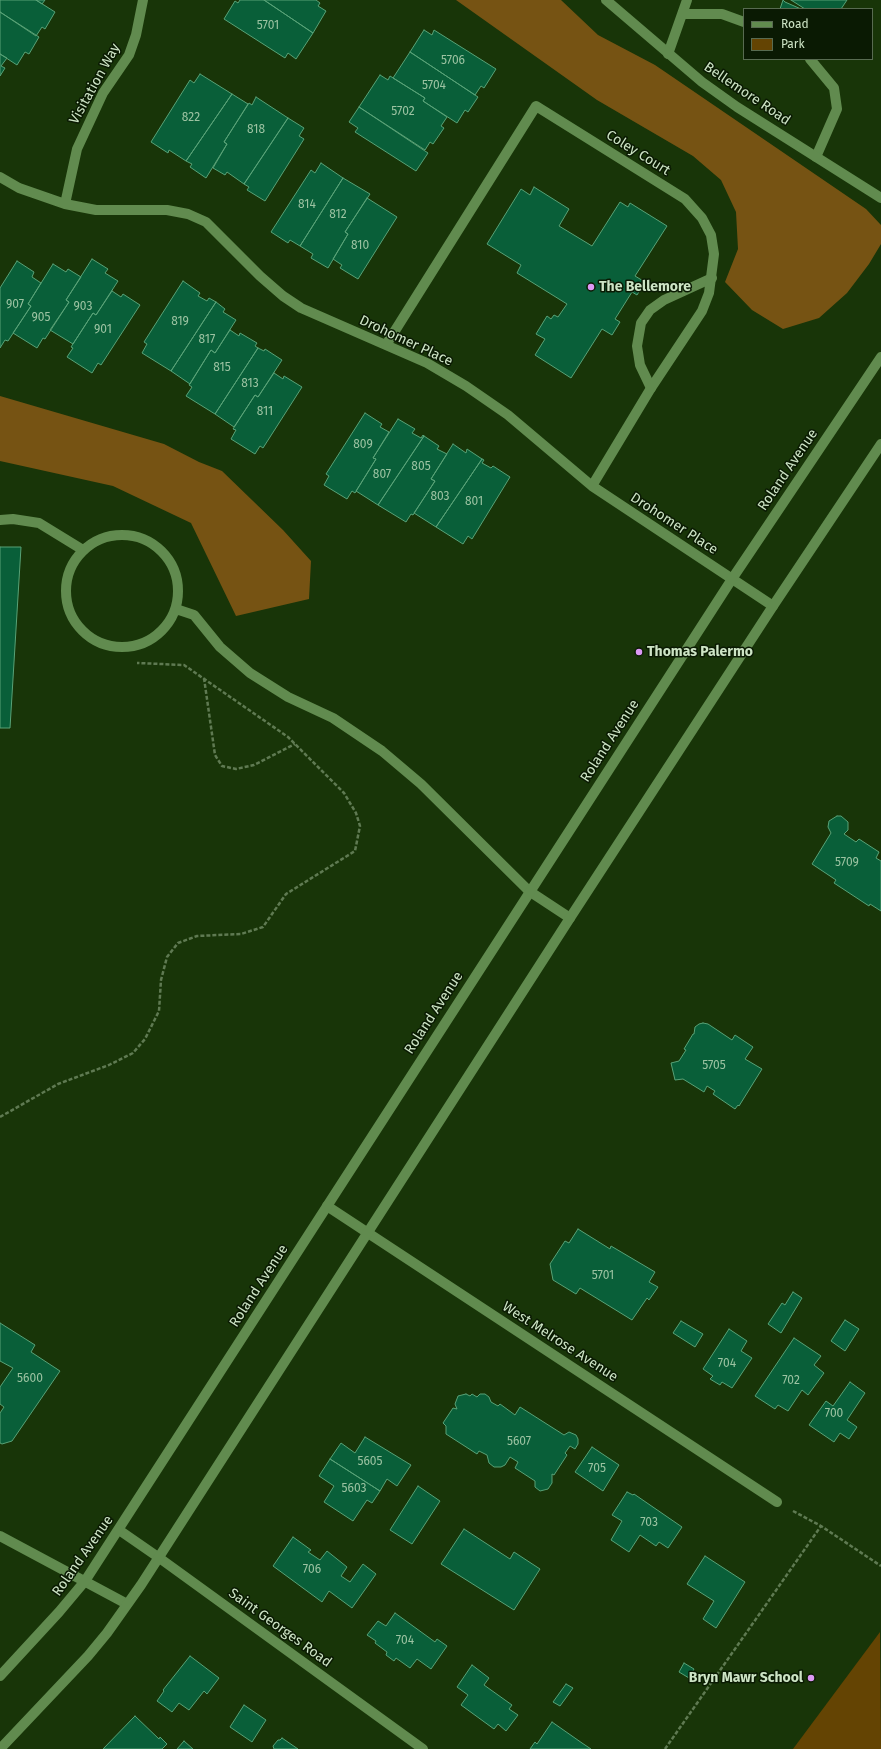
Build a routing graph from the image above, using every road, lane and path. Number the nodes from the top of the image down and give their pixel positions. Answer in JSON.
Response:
{"nodes":[{"id":1,"x":143,"y":0,"type":"edge"},
{"id":2,"x":606,"y":0,"type":"edge"},
{"id":3,"x":687,"y":0,"type":"edge"},
{"id":4,"x":683,"y":14,"type":"junction"},
{"id":5,"x":743,"y":22,"type":"edge"},
{"id":6,"x":668,"y":54,"type":"junction"},
{"id":7,"x":811,"y":60,"type":"edge"},
{"id":8,"x":816,"y":157,"type":"junction"},
{"id":9,"x":0,"y":177,"type":"edge"},
{"id":10,"x":881,"y":198,"type":"edge"},
{"id":11,"x":65,"y":204,"type":"junction"},
{"id":12,"x":712,"y":278,"type":"junction"},
{"id":13,"x":386,"y":345,"type":"junction"},
{"id":14,"x":881,"y":357,"type":"edge"},
{"id":15,"x":651,"y":388,"type":"junction"},
{"id":16,"x":881,"y":444,"type":"edge"},
{"id":17,"x":592,"y":486,"type":"junction"},
{"id":18,"x":0,"y":520,"type":"edge"},
{"id":19,"x":83,"y":550,"type":"junction"},
{"id":20,"x":732,"y":579,"type":"junction"},
{"id":21,"x":773,"y":606,"type":"junction"},
{"id":22,"x":176,"y":609,"type":"junction"},
{"id":23,"x":137,"y":663,"type":"dead end"},
{"id":24,"x":204,"y":677,"type":"junction"},
{"id":25,"x":295,"y":744,"type":"junction"},
{"id":26,"x":529,"y":891,"type":"junction"},
{"id":27,"x":570,"y":918,"type":"junction"},
{"id":28,"x":0,"y":1117,"type":"edge"},
{"id":29,"x":327,"y":1206,"type":"junction"},
{"id":30,"x":368,"y":1234,"type":"junction"},
{"id":31,"x":777,"y":1502,"type":"joint"},
{"id":32,"x":821,"y":1526,"type":"junction"},
{"id":33,"x":119,"y":1530,"type":"junction"},
{"id":34,"x":0,"y":1536,"type":"edge"},
{"id":35,"x":158,"y":1557,"type":"junction"},
{"id":36,"x":881,"y":1566,"type":"edge"},
{"id":37,"x":86,"y":1581,"type":"junction"},
{"id":38,"x":127,"y":1604,"type":"junction"},
{"id":39,"x":0,"y":1676,"type":"edge"},
{"id":40,"x":6,"y":1747,"type":"edge"},
{"id":41,"x":423,"y":1749,"type":"edge"},
{"id":42,"x":665,"y":1749,"type":"edge"}],
"edges":[{"from":1,"to":11,"type":"street","name":"Visitation Way"},
{"from":2,"to":6,"type":"street","name":"Bellemore Road"},
{"from":3,"to":4,"type":"street"},
{"from":4,"to":5,"type":"street"},
{"from":4,"to":6,"type":"street"},
{"from":6,"to":8,"type":"street","name":"Bellemore Road"},
{"from":7,"to":8,"type":"street"},
{"from":8,"to":10,"type":"street","name":"Bellemore Road"},
{"from":9,"to":11,"type":"street","name":"Drohomer Place"},
{"from":11,"to":13,"type":"street","name":"Drohomer Place"},
{"from":12,"to":13,"type":"street","name":"Coley Court"},
{"from":12,"to":15,"type":"street","name":"Coley Court"},
{"from":12,"to":15,"type":"street"},
{"from":13,"to":17,"type":"street","name":"Drohomer Place"},
{"from":14,"to":20,"type":"street","name":"Roland Avenue"},
{"from":15,"to":17,"type":"street","name":"Coley Court"},
{"from":16,"to":21,"type":"street"},
{"from":17,"to":20,"type":"street","name":"Drohomer Place"},
{"from":18,"to":19,"type":"street"},
{"from":19,"to":22,"type":"street"},
{"from":19,"to":22,"type":"street"},
{"from":20,"to":21,"type":"street","name":"Drohomer Place"},
{"from":20,"to":26,"type":"street","name":"Roland Avenue"},
{"from":21,"to":27,"type":"street"},
{"from":22,"to":26,"type":"street"},
{"from":23,"to":24,"type":"path"},
{"from":24,"to":25,"type":"path"},
{"from":24,"to":25,"type":"path"},
{"from":25,"to":28,"type":"path"},
{"from":26,"to":27,"type":"street"},
{"from":26,"to":29,"type":"street","name":"Roland Avenue"},
{"from":27,"to":30,"type":"street"},
{"from":29,"to":30,"type":"street","name":"West Melrose Avenue"},
{"from":29,"to":33,"type":"street","name":"Roland Avenue"},
{"from":30,"to":31,"type":"street","name":"West Melrose Avenue"},
{"from":30,"to":35,"type":"street"},
{"from":31,"to":32,"type":"path"},
{"from":32,"to":36,"type":"path"},
{"from":32,"to":42,"type":"path"},
{"from":33,"to":35,"type":"street","name":"Saint Georges Road"},
{"from":33,"to":37,"type":"street","name":"Roland Avenue"},
{"from":34,"to":37,"type":"street"},
{"from":35,"to":38,"type":"street"},
{"from":35,"to":41,"type":"street","name":"Saint Georges Road"},
{"from":37,"to":38,"type":"street"},
{"from":37,"to":39,"type":"street","name":"Roland Avenue"},
{"from":38,"to":40,"type":"street"}]}
